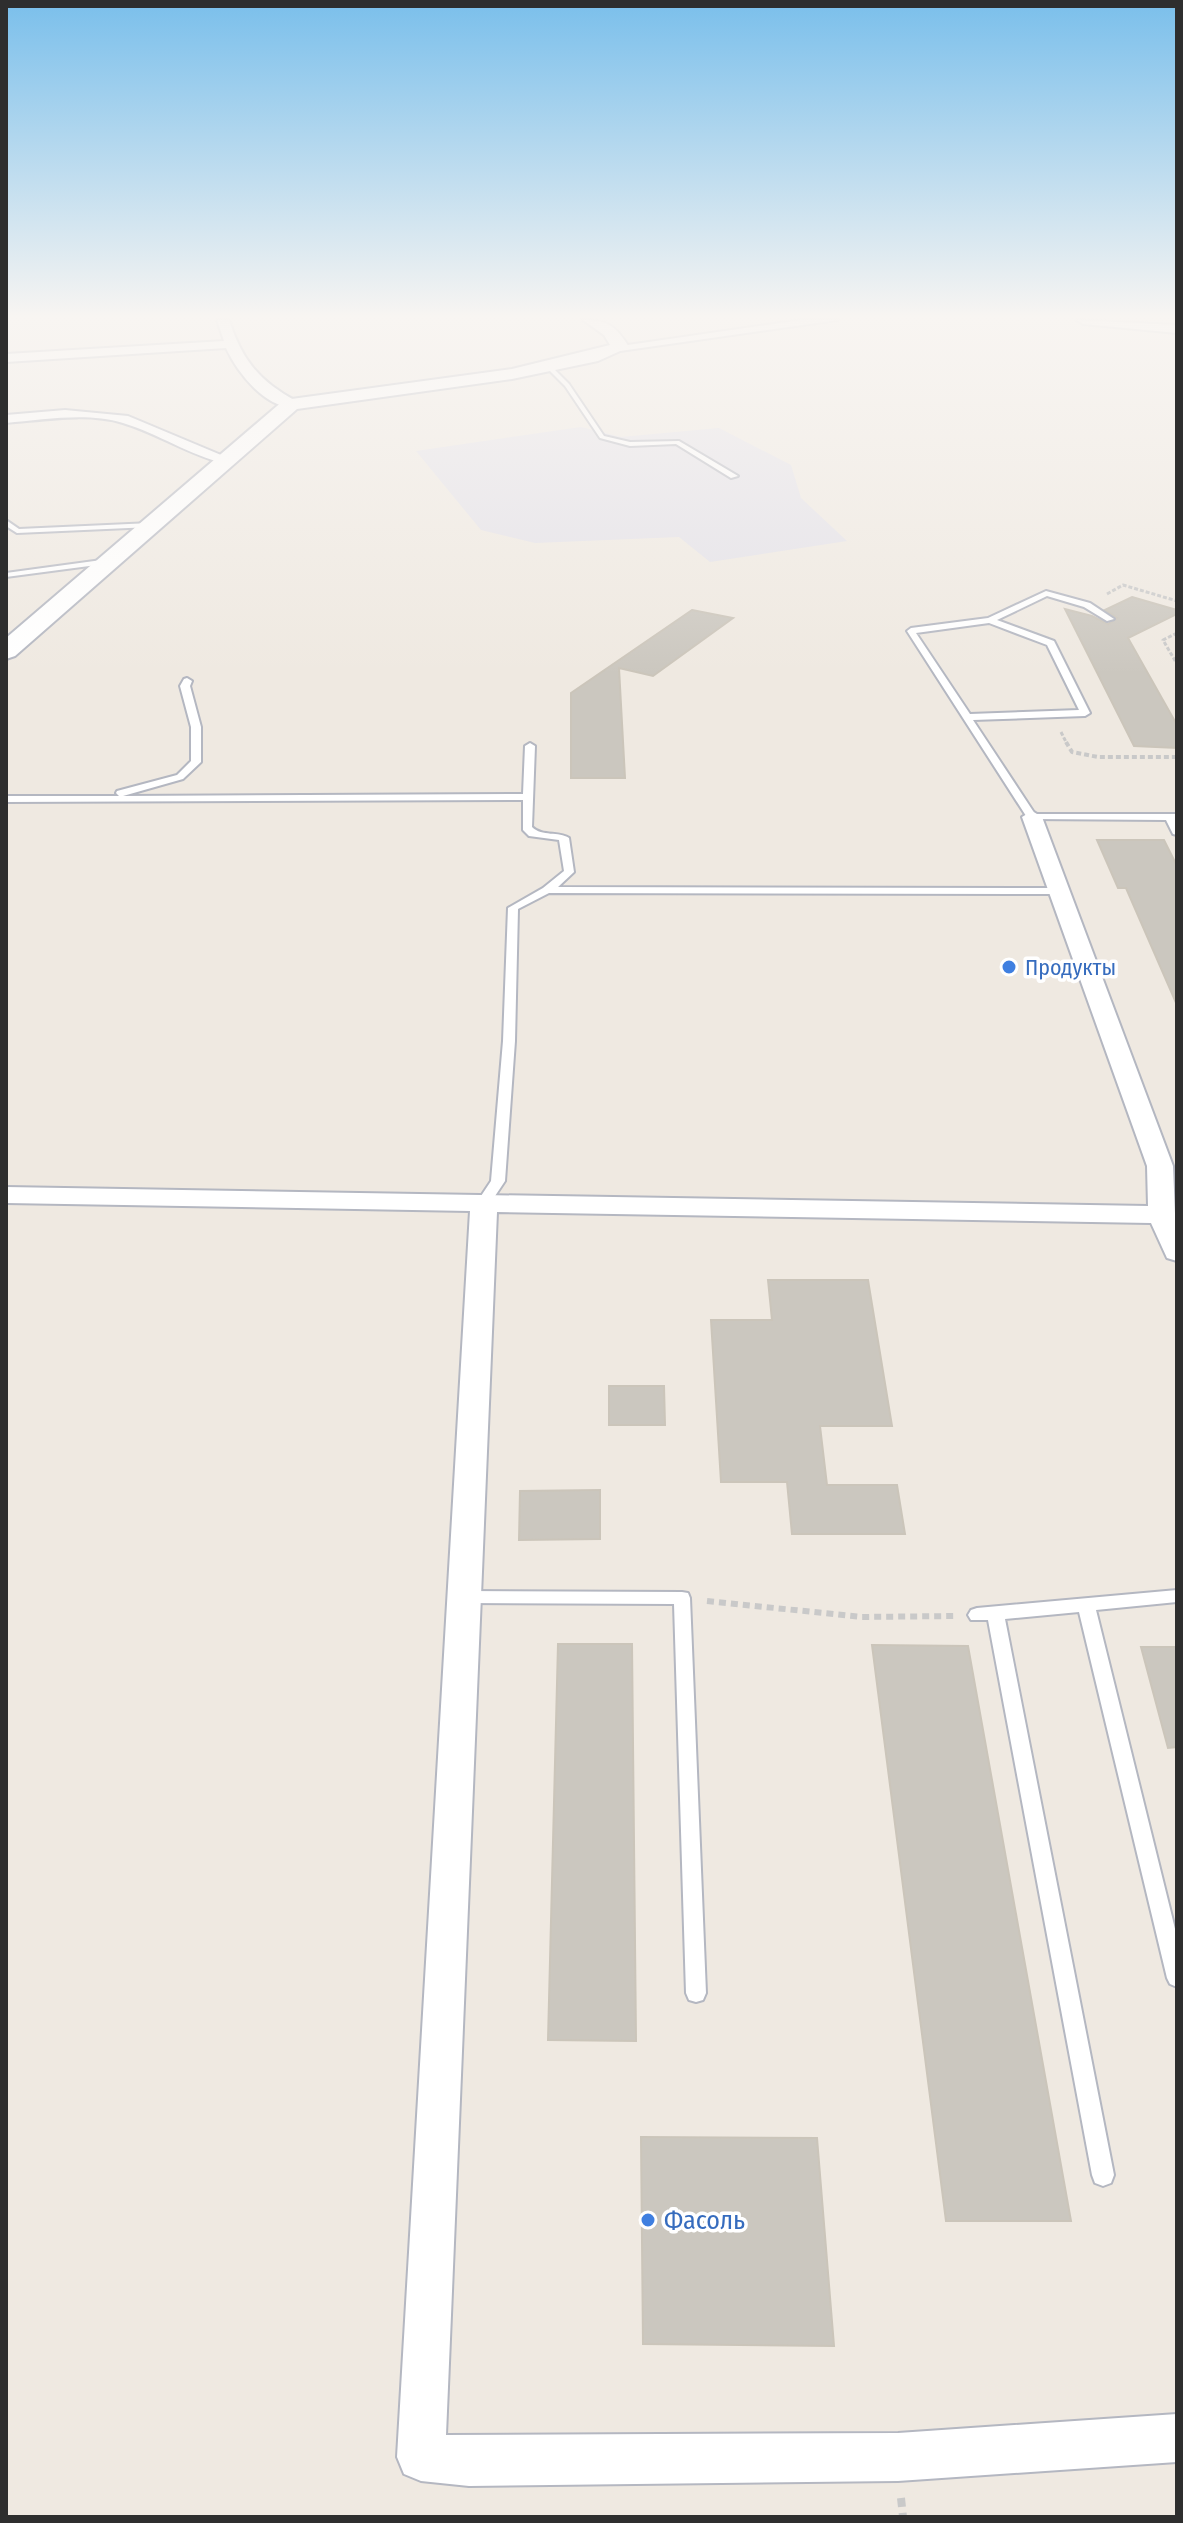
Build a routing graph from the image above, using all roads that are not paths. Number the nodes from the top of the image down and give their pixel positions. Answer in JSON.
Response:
{"nodes":[{"id":1,"x":165,"y":438,"type":"edge"},
{"id":2,"x":252,"y":438,"type":"edge"},
{"id":3,"x":605,"y":438,"type":"edge"},
{"id":4,"x":226,"y":460,"type":"junction"},
{"id":5,"x":734,"y":476,"type":"dead end"},
{"id":6,"x":6,"y":522,"type":"edge"},
{"id":7,"x":151,"y":525,"type":"junction"},
{"id":8,"x":110,"y":561,"type":"junction"},
{"id":9,"x":6,"y":575,"type":"edge"},
{"id":10,"x":1110,"y":619,"type":"dead end"},
{"id":11,"x":990,"y":620,"type":"junction"},
{"id":12,"x":6,"y":651,"type":"edge"},
{"id":13,"x":187,"y":681,"type":"dead end"},
{"id":14,"x":969,"y":717,"type":"junction"},
{"id":15,"x":530,"y":746,"type":"dead end"},
{"id":16,"x":528,"y":797,"type":"junction"},
{"id":17,"x":6,"y":799,"type":"edge"},
{"id":18,"x":98,"y":799,"type":"junction"},
{"id":19,"x":1032,"y":817,"type":"junction"},
{"id":20,"x":1173,"y":817,"type":"edge"},
{"id":21,"x":1177,"y":832,"type":"edge"},
{"id":22,"x":547,"y":890,"type":"junction"},
{"id":23,"x":1059,"y":891,"type":"junction"},
{"id":24,"x":6,"y":1195,"type":"edge"},
{"id":25,"x":484,"y":1202,"type":"junction"},
{"id":26,"x":1170,"y":1216,"type":"edge"},
{"id":27,"x":1177,"y":1252,"type":"edge"},
{"id":28,"x":1177,"y":1596,"type":"edge"},
{"id":29,"x":464,"y":1597,"type":"junction"},
{"id":30,"x":1086,"y":1605,"type":"junction"},
{"id":31,"x":1177,"y":1978,"type":"edge"},
{"id":32,"x":696,"y":1993,"type":"dead end"},
{"id":33,"x":1103,"y":2175,"type":"dead end"},
{"id":34,"x":1177,"y":2438,"type":"edge"}],
"edges":[{"from":1,"to":4,"type":"street"},
{"from":2,"to":4,"type":"street"},
{"from":3,"to":5,"type":"lane"},
{"from":4,"to":7,"type":"street"},
{"from":6,"to":7,"type":"lane"},
{"from":7,"to":8,"type":"street"},
{"from":8,"to":9,"type":"lane"},
{"from":8,"to":12,"type":"street"},
{"from":10,"to":11,"type":"lane"},
{"from":11,"to":14,"type":"lane"},
{"from":11,"to":14,"type":"lane"},
{"from":13,"to":18,"type":"lane"},
{"from":14,"to":19,"type":"lane"},
{"from":15,"to":16,"type":"lane"},
{"from":16,"to":18,"type":"lane"},
{"from":16,"to":22,"type":"lane"},
{"from":17,"to":18,"type":"lane"},
{"from":19,"to":20,"type":"lane"},
{"from":19,"to":23,"type":"street"},
{"from":20,"to":21,"type":"lane"},
{"from":22,"to":23,"type":"lane"},
{"from":22,"to":25,"type":"lane"},
{"from":23,"to":26,"type":"street"},
{"from":24,"to":25,"type":"street"},
{"from":25,"to":26,"type":"street"},
{"from":25,"to":29,"type":"street"},
{"from":26,"to":27,"type":"street"},
{"from":28,"to":30,"type":"lane"},
{"from":29,"to":32,"type":"lane"},
{"from":29,"to":34,"type":"street"},
{"from":30,"to":31,"type":"lane"},
{"from":30,"to":33,"type":"lane"}]}
